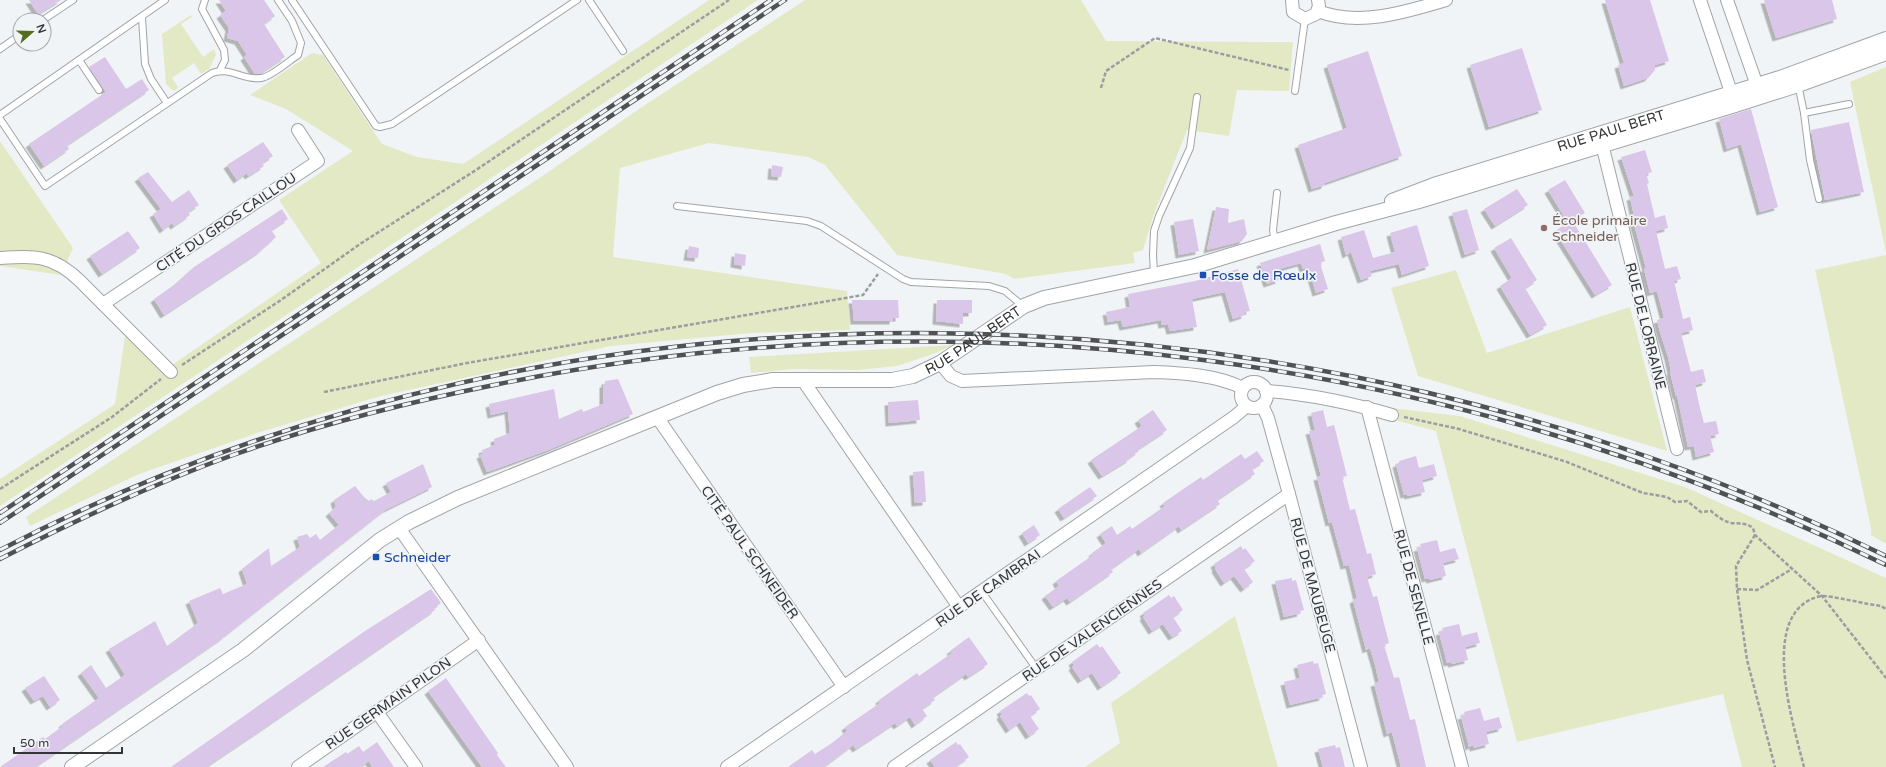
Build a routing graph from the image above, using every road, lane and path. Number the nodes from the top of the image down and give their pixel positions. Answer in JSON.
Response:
{"nodes":[{"id":1,"x":74,"y":0,"type":"edge"},
{"id":2,"x":165,"y":0,"type":"edge"},
{"id":3,"x":205,"y":0,"type":"edge"},
{"id":4,"x":278,"y":0,"type":"edge"},
{"id":5,"x":292,"y":0,"type":"edge"},
{"id":6,"x":578,"y":0,"type":"edge"},
{"id":7,"x":589,"y":0,"type":"edge"},
{"id":8,"x":729,"y":0,"type":"edge"},
{"id":9,"x":1292,"y":0,"type":"edge"},
{"id":10,"x":1446,"y":0,"type":"edge"},
{"id":11,"x":1700,"y":0,"type":"edge"},
{"id":12,"x":1727,"y":0,"type":"edge"},
{"id":13,"x":1318,"y":5,"type":"edge"},
{"id":14,"x":52,"y":14,"type":"edge"},
{"id":15,"x":142,"y":18,"type":"junction"},
{"id":16,"x":1304,"y":19,"type":"junction"},
{"id":17,"x":1886,"y":40,"type":"edge"},
{"id":18,"x":12,"y":41,"type":"edge"},
{"id":19,"x":0,"y":49,"type":"edge"},
{"id":20,"x":623,"y":52,"type":"dead end"},
{"id":21,"x":1886,"y":53,"type":"edge"},
{"id":22,"x":79,"y":60,"type":"junction"},
{"id":23,"x":220,"y":70,"type":"junction"},
{"id":24,"x":1298,"y":72,"type":"junction"},
{"id":25,"x":1796,"y":79,"type":"junction"},
{"id":26,"x":1101,"y":88,"type":"dead end"},
{"id":27,"x":99,"y":90,"type":"dead end"},
{"id":28,"x":1295,"y":91,"type":"dead end"},
{"id":29,"x":1758,"y":91,"type":"junction"},
{"id":30,"x":1197,"y":97,"type":"dead end"},
{"id":31,"x":1733,"y":99,"type":"junction"},
{"id":32,"x":168,"y":103,"type":"junction"},
{"id":33,"x":1849,"y":104,"type":"dead end"},
{"id":34,"x":1804,"y":113,"type":"junction"},
{"id":35,"x":0,"y":115,"type":"edge"},
{"id":36,"x":0,"y":120,"type":"edge"},
{"id":37,"x":298,"y":130,"type":"dead end"},
{"id":38,"x":1601,"y":139,"type":"junction"},
{"id":39,"x":1277,"y":193,"type":"dead end"},
{"id":40,"x":1819,"y":199,"type":"dead end"},
{"id":41,"x":677,"y":206,"type":"dead end"},
{"id":42,"x":1274,"y":243,"type":"junction"},
{"id":43,"x":0,"y":258,"type":"edge"},
{"id":44,"x":883,"y":267,"type":"junction"},
{"id":45,"x":1154,"y":274,"type":"junction"},
{"id":46,"x":103,"y":304,"type":"junction"},
{"id":47,"x":1024,"y":306,"type":"junction"},
{"id":48,"x":940,"y":363,"type":"junction"},
{"id":49,"x":171,"y":372,"type":"junction"},
{"id":50,"x":802,"y":379,"type":"junction"},
{"id":51,"x":1243,"y":388,"type":"junction"},
{"id":52,"x":1266,"y":390,"type":"junction"},
{"id":53,"x":324,"y":392,"type":"dead end"},
{"id":54,"x":1262,"y":405,"type":"junction"},
{"id":55,"x":1247,"y":406,"type":"junction"},
{"id":56,"x":1367,"y":407,"type":"junction"},
{"id":57,"x":1392,"y":415,"type":"joint"},
{"id":58,"x":657,"y":417,"type":"junction"},
{"id":59,"x":1677,"y":449,"type":"dead end"},
{"id":60,"x":0,"y":489,"type":"edge"},
{"id":61,"x":1289,"y":494,"type":"junction"},
{"id":62,"x":399,"y":528,"type":"junction"},
{"id":63,"x":1756,"y":535,"type":"junction"},
{"id":64,"x":1792,"y":569,"type":"junction"},
{"id":65,"x":1737,"y":589,"type":"junction"},
{"id":66,"x":982,"y":592,"type":"junction"},
{"id":67,"x":1822,"y":596,"type":"junction"},
{"id":68,"x":960,"y":607,"type":"junction"},
{"id":69,"x":1886,"y":609,"type":"edge"},
{"id":70,"x":479,"y":640,"type":"junction"},
{"id":71,"x":1036,"y":668,"type":"junction"},
{"id":72,"x":1886,"y":678,"type":"edge"},
{"id":73,"x":844,"y":687,"type":"junction"},
{"id":74,"x":378,"y":712,"type":"junction"},
{"id":75,"x":72,"y":767,"type":"edge"},
{"id":76,"x":298,"y":767,"type":"edge"},
{"id":77,"x":416,"y":767,"type":"edge"},
{"id":78,"x":567,"y":767,"type":"edge"},
{"id":79,"x":726,"y":767,"type":"edge"},
{"id":80,"x":894,"y":767,"type":"edge"},
{"id":81,"x":1361,"y":767,"type":"edge"},
{"id":82,"x":1462,"y":767,"type":"edge"},
{"id":83,"x":1774,"y":767,"type":"edge"},
{"id":84,"x":1804,"y":767,"type":"edge"}],
"edges":[{"from":1,"to":14,"type":"lane"},
{"from":2,"to":15,"type":"lane"},
{"from":3,"to":23,"type":"lane"},
{"from":4,"to":23,"type":"lane"},
{"from":5,"to":6,"type":"lane"},
{"from":7,"to":20,"type":"lane"},
{"from":8,"to":49,"type":"path"},
{"from":9,"to":16,"type":"street"},
{"from":10,"to":13,"type":"street"},
{"from":11,"to":31,"type":"street"},
{"from":12,"to":29,"type":"street"},
{"from":13,"to":16,"type":"street"},
{"from":15,"to":22,"type":"lane"},
{"from":15,"to":32,"type":"lane"},
{"from":16,"to":24,"type":"lane"},
{"from":17,"to":25,"type":"street","name":"RUE PAUL BERT"},
{"from":18,"to":19,"type":"lane"},
{"from":21,"to":25,"type":"street","name":"RUE PAUL BERT"},
{"from":22,"to":27,"type":"lane"},
{"from":22,"to":35,"type":"lane"},
{"from":23,"to":32,"type":"lane"},
{"from":24,"to":26,"type":"path"},
{"from":24,"to":28,"type":"lane"},
{"from":25,"to":29,"type":"street","name":"RUE PAUL BERT"},
{"from":25,"to":34,"type":"lane"},
{"from":29,"to":31,"type":"street","name":"RUE PAUL BERT"},
{"from":30,"to":45,"type":"lane"},
{"from":31,"to":38,"type":"street","name":"RUE PAUL BERT"},
{"from":32,"to":36,"type":"lane"},
{"from":33,"to":34,"type":"lane"},
{"from":34,"to":40,"type":"lane"},
{"from":37,"to":46,"type":"street","name":"CITÉ DU GROS CAILLOU"},
{"from":38,"to":42,"type":"street","name":"RUE PAUL BERT"},
{"from":38,"to":59,"type":"street","name":"RUE DE LORRAINE"},
{"from":39,"to":42,"type":"lane"},
{"from":41,"to":44,"type":"lane"},
{"from":42,"to":45,"type":"street","name":"RUE PAUL BERT"},
{"from":43,"to":46,"type":"street"},
{"from":44,"to":47,"type":"lane"},
{"from":44,"to":53,"type":"path"},
{"from":45,"to":47,"type":"street","name":"RUE PAUL BERT"},
{"from":46,"to":49,"type":"street"},
{"from":47,"to":48,"type":"street","name":"RUE PAUL BERT"},
{"from":48,"to":50,"type":"street","name":"RUE PAUL BERT"},
{"from":48,"to":51,"type":"street"},
{"from":49,"to":60,"type":"path"},
{"from":50,"to":58,"type":"street","name":"RUE PAUL BERT"},
{"from":50,"to":68,"type":"street"},
{"from":51,"to":52,"type":"street"},
{"from":51,"to":55,"type":"street"},
{"from":52,"to":54,"type":"street"},
{"from":52,"to":56,"type":"street"},
{"from":54,"to":55,"type":"street"},
{"from":54,"to":61,"type":"street","name":"RUE DE MAUBEUGE"},
{"from":55,"to":66,"type":"street","name":"RUE DE CAMBRAI"},
{"from":56,"to":57,"type":"street"},
{"from":56,"to":82,"type":"street","name":"RUE DE SENELLE"},
{"from":57,"to":63,"type":"path"},
{"from":58,"to":62,"type":"street","name":"RUE PAUL BERT"},
{"from":58,"to":73,"type":"street","name":"CITÉ PAUL SCHNEIDER"},
{"from":61,"to":71,"type":"street","name":"RUE DE VALENCIENNES"},
{"from":61,"to":81,"type":"street","name":"RUE DE MAUBEUGE"},
{"from":62,"to":70,"type":"street"},
{"from":62,"to":75,"type":"street","name":"RUE PAUL BERT"},
{"from":63,"to":64,"type":"path"},
{"from":63,"to":65,"type":"path"},
{"from":64,"to":65,"type":"path"},
{"from":64,"to":67,"type":"path"},
{"from":65,"to":83,"type":"path"},
{"from":66,"to":68,"type":"street","name":"RUE DE CAMBRAI"},
{"from":66,"to":71,"type":"lane"},
{"from":67,"to":69,"type":"path"},
{"from":67,"to":72,"type":"path"},
{"from":67,"to":84,"type":"path"},
{"from":68,"to":73,"type":"street","name":"RUE DE CAMBRAI"},
{"from":70,"to":74,"type":"street","name":"RUE GERMAIN PILON"},
{"from":70,"to":78,"type":"street"},
{"from":71,"to":80,"type":"street","name":"RUE DE VALENCIENNES"},
{"from":73,"to":79,"type":"street","name":"RUE DE CAMBRAI"},
{"from":74,"to":76,"type":"street","name":"RUE GERMAIN PILON"},
{"from":74,"to":77,"type":"street"}]}
